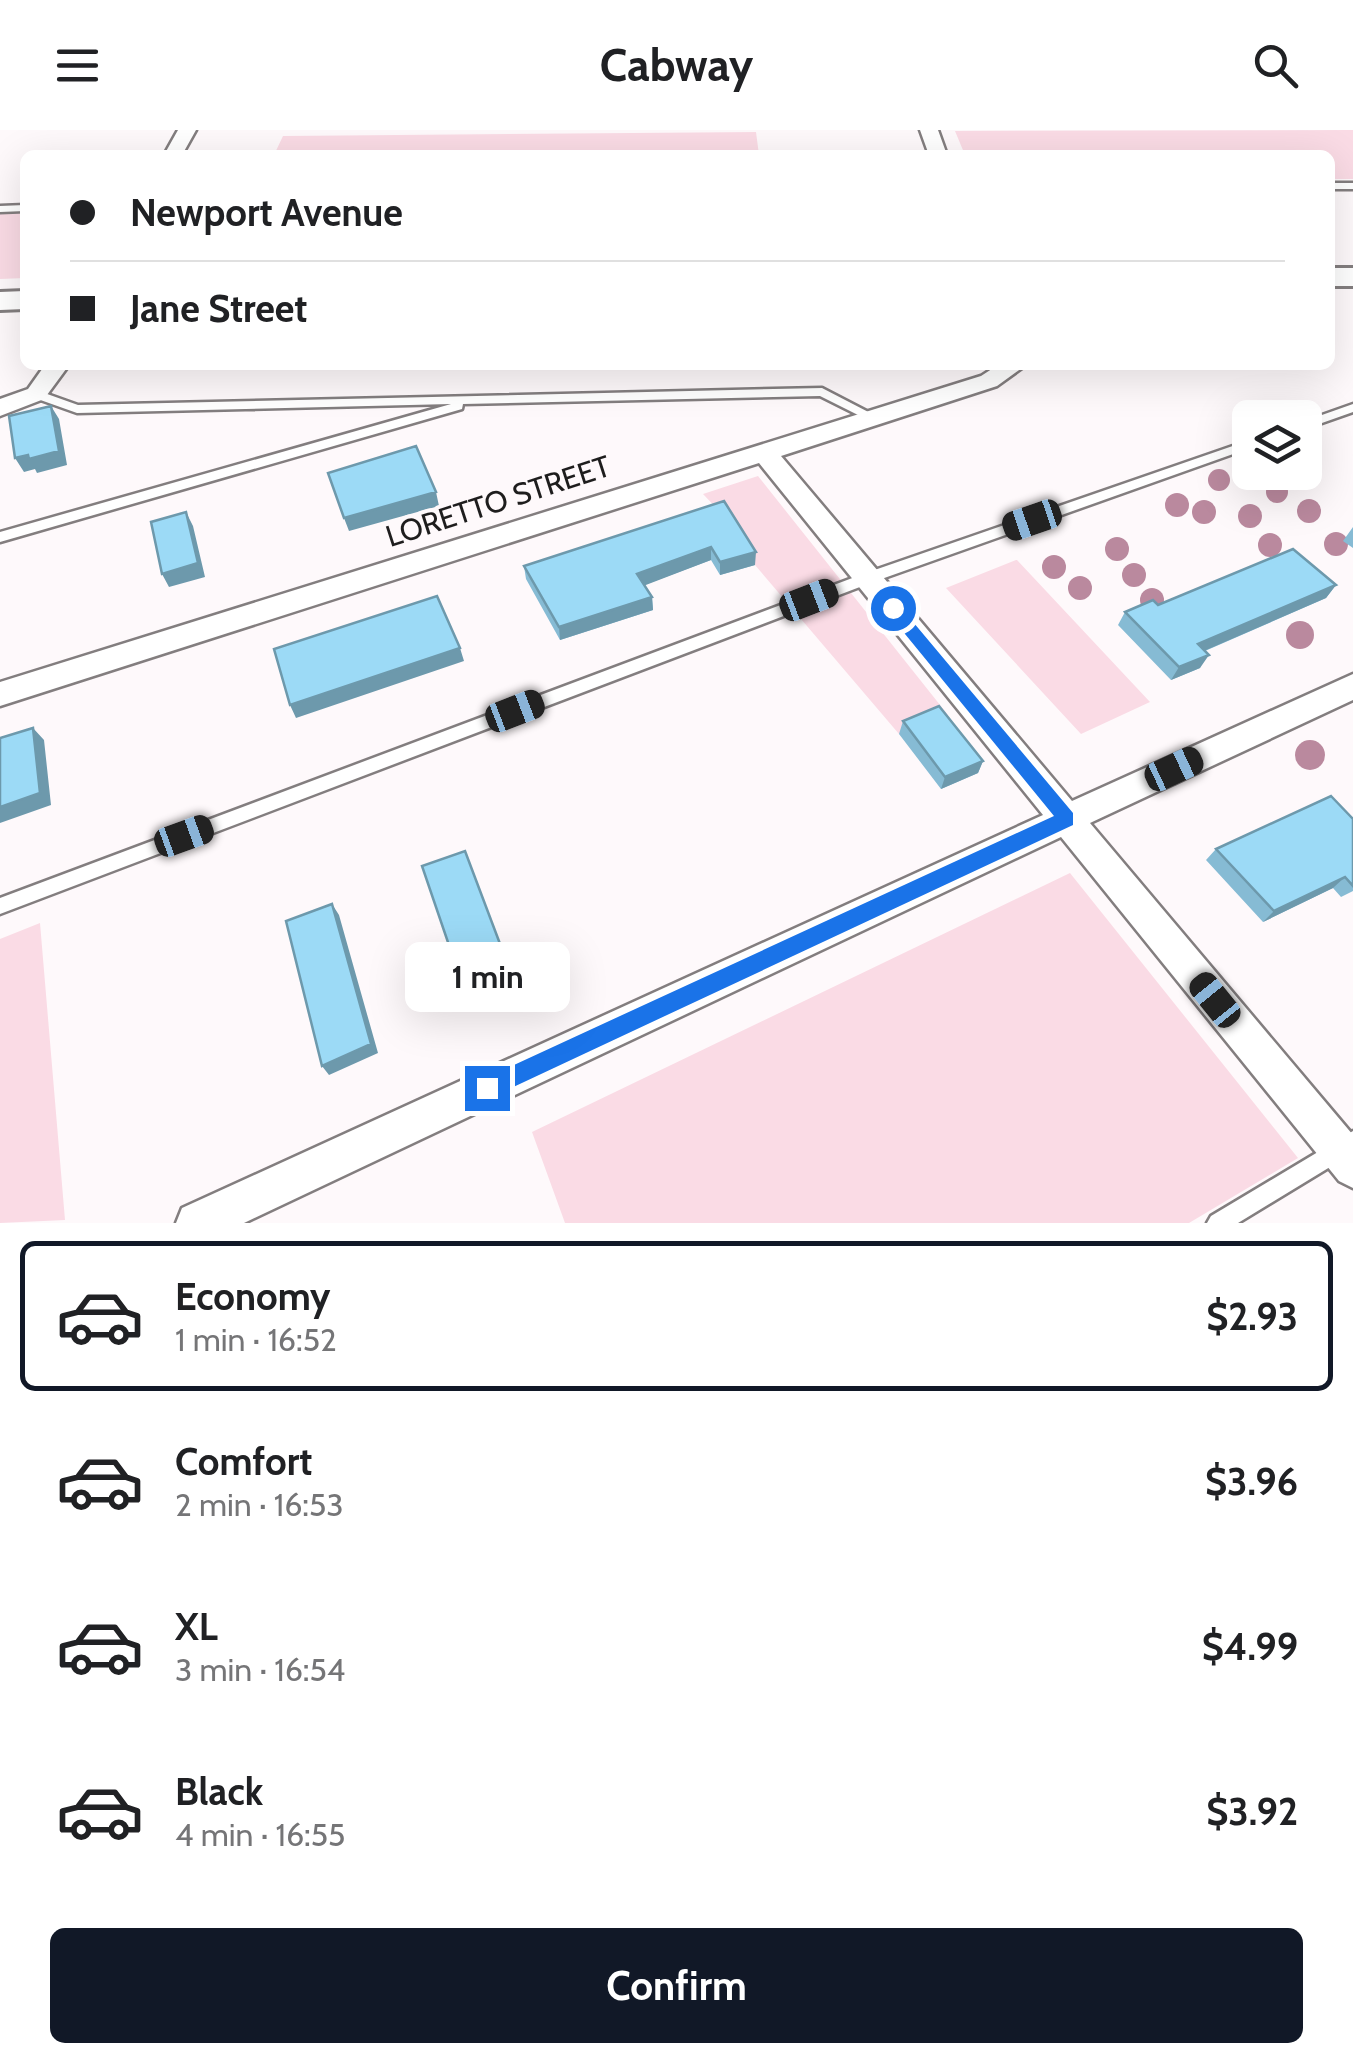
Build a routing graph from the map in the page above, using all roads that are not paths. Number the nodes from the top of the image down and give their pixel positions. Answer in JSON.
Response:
{"nodes":[{"id":1,"x":54,"y":370,"type":"edge"},
{"id":2,"x":1006,"y":370,"type":"edge"},
{"id":3,"x":36,"y":394,"type":"junction"},
{"id":4,"x":480,"y":400,"type":"junction"},
{"id":5,"x":0,"y":408,"type":"edge"},
{"id":6,"x":1353,"y":408,"type":"edge"},
{"id":7,"x":872,"y":418,"type":"junction"},
{"id":8,"x":1322,"y":419,"type":"edge"},
{"id":9,"x":1232,"y":450,"type":"edge"},
{"id":10,"x":763,"y":451,"type":"junction"},
{"id":11,"x":0,"y":537,"type":"edge"},
{"id":12,"x":868,"y":578,"type":"junction"},
{"id":13,"x":1353,"y":686,"type":"edge"},
{"id":14,"x":0,"y":694,"type":"edge"},
{"id":15,"x":1067,"y":819,"type":"junction"},
{"id":16,"x":0,"y":906,"type":"edge"},
{"id":17,"x":1348,"y":1152,"type":"edge"},
{"id":18,"x":196,"y":1223,"type":"edge"},
{"id":19,"x":1218,"y":1223,"type":"edge"}],
"edges":[{"from":1,"to":3,"type":"street"},
{"from":2,"to":7,"type":"street","name":"LORETTO STREET"},
{"from":3,"to":4,"type":"lane"},
{"from":3,"to":5,"type":"street"},
{"from":4,"to":7,"type":"lane"},
{"from":4,"to":11,"type":"lane"},
{"from":6,"to":8,"type":"lane"},
{"from":7,"to":10,"type":"street","name":"LORETTO STREET"},
{"from":9,"to":12,"type":"lane"},
{"from":10,"to":12,"type":"street"},
{"from":10,"to":14,"type":"street","name":"LORETTO STREET"},
{"from":12,"to":15,"type":"street"},
{"from":12,"to":16,"type":"lane"},
{"from":13,"to":15,"type":"street"},
{"from":15,"to":17,"type":"street"},
{"from":15,"to":18,"type":"street"},
{"from":17,"to":19,"type":"lane"}]}
